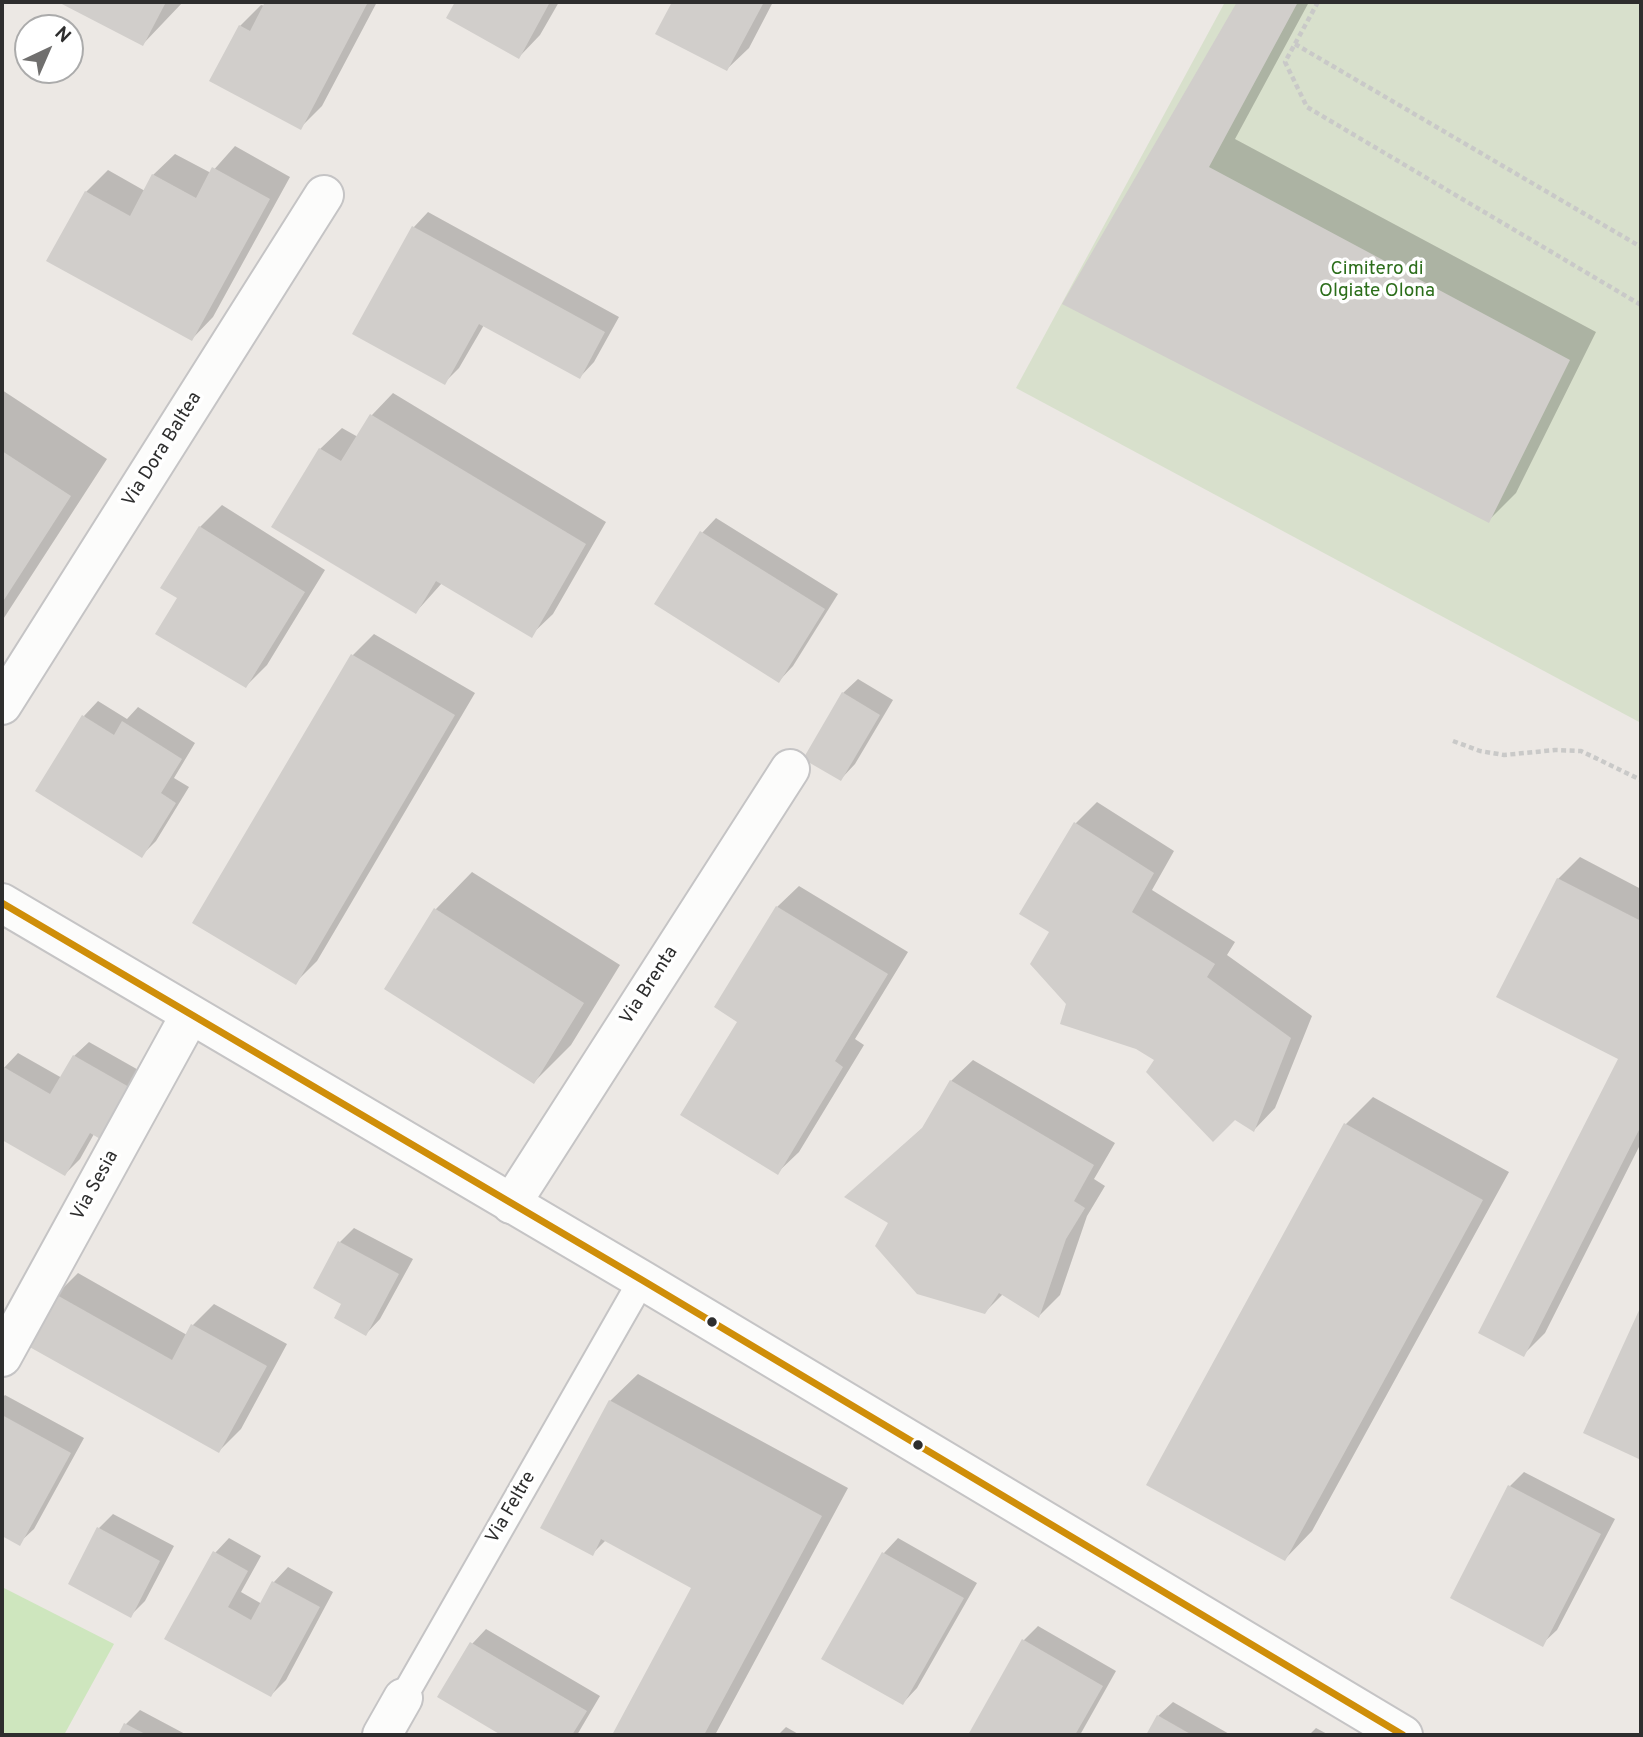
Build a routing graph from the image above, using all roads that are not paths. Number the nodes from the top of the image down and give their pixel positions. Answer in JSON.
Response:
{"nodes":[{"id":1,"x":324,"y":195,"type":"dead end"},
{"id":2,"x":2,"y":705,"type":"edge"},
{"id":3,"x":790,"y":769,"type":"dead end"},
{"id":4,"x":2,"y":903,"type":"edge"},
{"id":5,"x":190,"y":1015,"type":"junction"},
{"id":6,"x":511,"y":1204,"type":"junction"},
{"id":7,"x":642,"y":1280,"type":"junction"},
{"id":8,"x":2,"y":1357,"type":"edge"},
{"id":9,"x":403,"y":1698,"type":"joint"},
{"id":10,"x":382,"y":1735,"type":"edge"},
{"id":11,"x":1403,"y":1735,"type":"edge"}],
"edges":[{"from":1,"to":2,"type":"street","name":"Via Dora Baltea"},
{"from":3,"to":6,"type":"street","name":"Via Brenta"},
{"from":4,"to":5,"type":"street"},
{"from":5,"to":6,"type":"street"},
{"from":5,"to":8,"type":"street","name":"Via Sesia"},
{"from":6,"to":7,"type":"street"},
{"from":7,"to":9,"type":"lane","name":"Via Feltre"},
{"from":7,"to":11,"type":"street"},
{"from":9,"to":10,"type":"street","name":"Via Feltre"}]}
